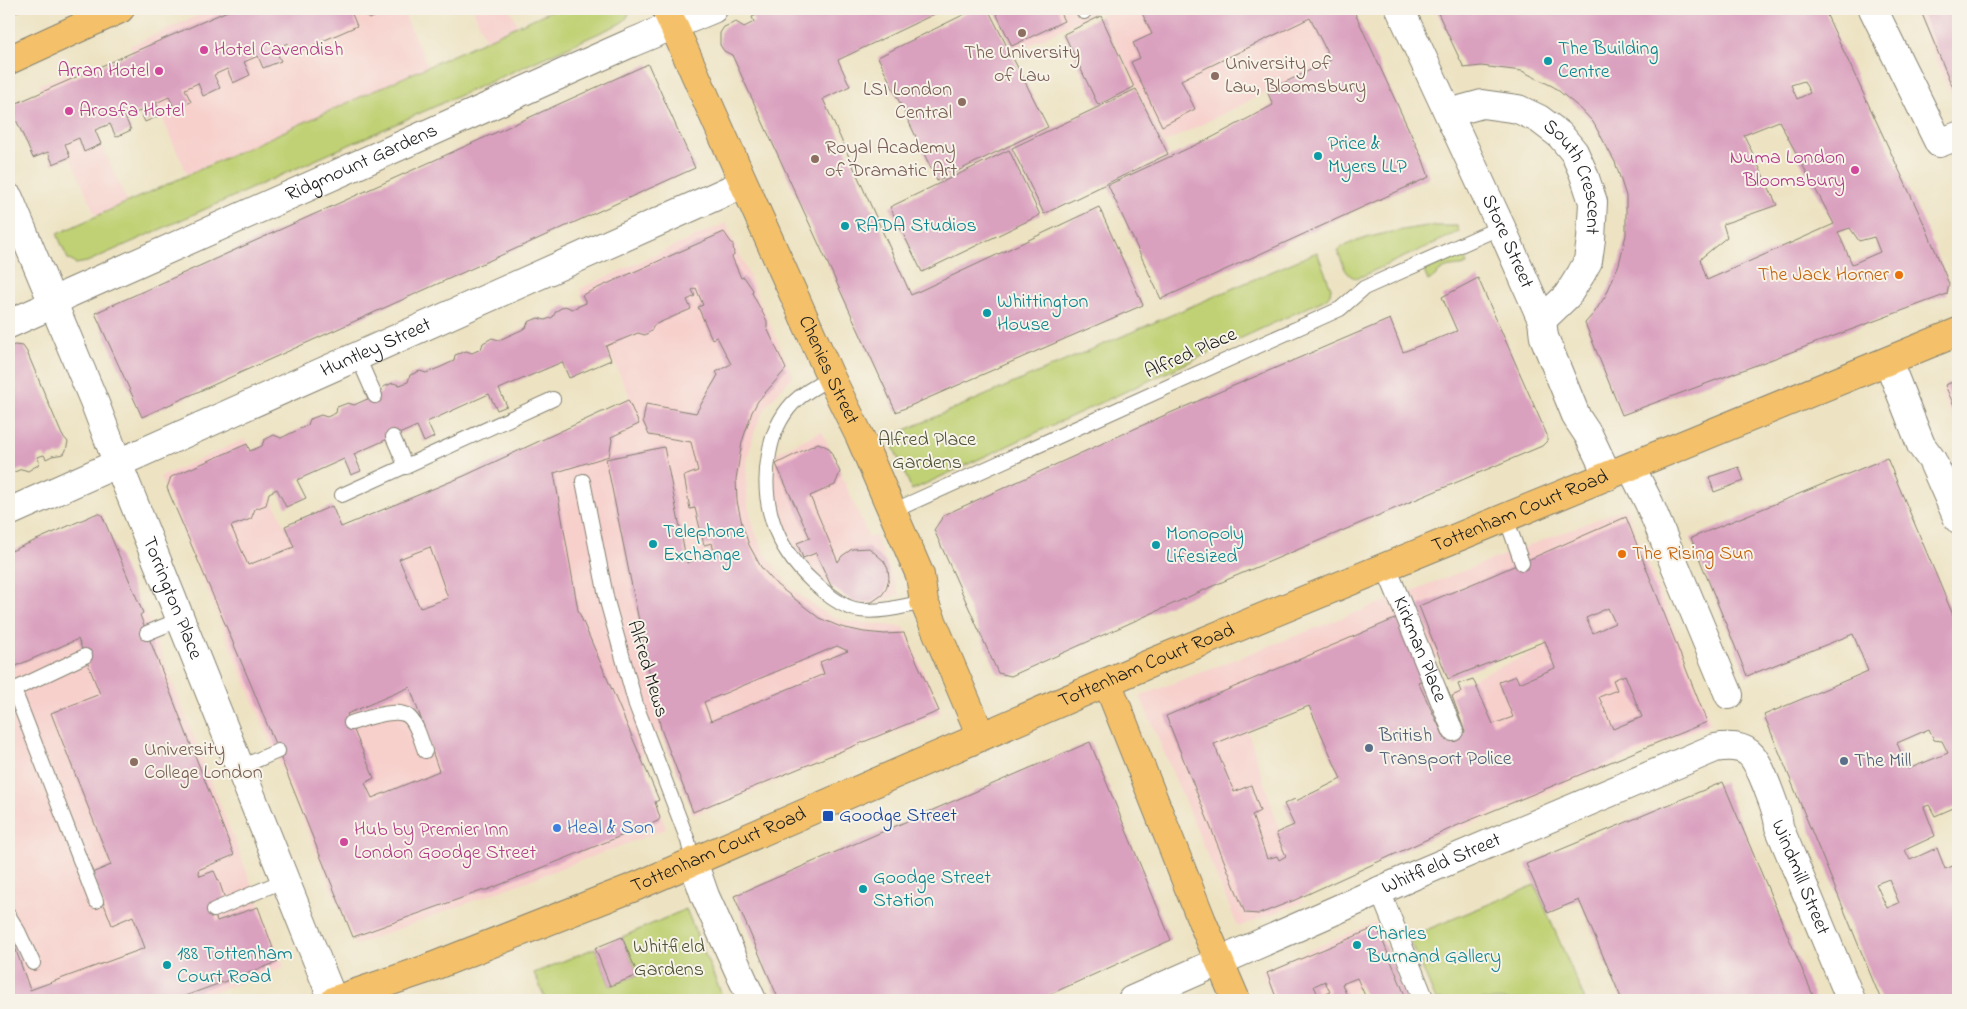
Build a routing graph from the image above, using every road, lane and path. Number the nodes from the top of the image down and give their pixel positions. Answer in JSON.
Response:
{"nodes":[{"id":1,"x":120,"y":9,"type":"edge"},
{"id":2,"x":713,"y":9,"type":"edge"},
{"id":3,"x":1400,"y":9,"type":"edge"},
{"id":4,"x":1873,"y":9,"type":"edge"},
{"id":5,"x":669,"y":17,"type":"edge"},
{"id":6,"x":9,"y":60,"type":"edge"},
{"id":7,"x":1449,"y":113,"type":"junction"},
{"id":8,"x":1949,"y":140,"type":"edge"},
{"id":9,"x":743,"y":184,"type":"junction"},
{"id":10,"x":9,"y":198,"type":"edge"},
{"id":11,"x":1502,"y":227,"type":"junction"},
{"id":12,"x":52,"y":303,"type":"junction"},
{"id":13,"x":1542,"y":320,"type":"junction"},
{"id":14,"x":9,"y":324,"type":"edge"},
{"id":15,"x":1958,"y":332,"type":"edge"},
{"id":16,"x":357,"y":355,"type":"junction"},
{"id":17,"x":1888,"y":361,"type":"junction"},
{"id":18,"x":830,"y":378,"type":"junction"},
{"id":19,"x":375,"y":396,"type":"dead end"},
{"id":20,"x":553,"y":399,"type":"dead end"},
{"id":21,"x":392,"y":437,"type":"dead end"},
{"id":22,"x":118,"y":464,"type":"junction"},
{"id":23,"x":406,"y":466,"type":"junction"},
{"id":24,"x":1620,"y":472,"type":"junction"},
{"id":25,"x":583,"y":481,"type":"dead end"},
{"id":26,"x":342,"y":495,"type":"dead end"},
{"id":27,"x":893,"y":511,"type":"junction"},
{"id":28,"x":9,"y":512,"type":"edge"},
{"id":29,"x":1506,"y":518,"type":"junction"},
{"id":30,"x":1958,"y":519,"type":"edge"},
{"id":31,"x":1522,"y":563,"type":"dead end"},
{"id":32,"x":1386,"y":567,"type":"junction"},
{"id":33,"x":924,"y":602,"type":"junction"},
{"id":34,"x":181,"y":619,"type":"junction"},
{"id":35,"x":147,"y":633,"type":"dead end"},
{"id":36,"x":85,"y":656,"type":"dead end"},
{"id":37,"x":1107,"y":682,"type":"junction"},
{"id":38,"x":11,"y":691,"type":"edge"},
{"id":39,"x":1729,"y":695,"type":"dead end"},
{"id":40,"x":351,"y":723,"type":"dead end"},
{"id":41,"x":1453,"y":731,"type":"dead end"},
{"id":42,"x":981,"y":736,"type":"junction"},
{"id":43,"x":278,"y":751,"type":"dead end"},
{"id":44,"x":425,"y":752,"type":"dead end"},
{"id":45,"x":1751,"y":755,"type":"joint"},
{"id":46,"x":241,"y":767,"type":"junction"},
{"id":47,"x":693,"y":862,"type":"junction"},
{"id":48,"x":285,"y":880,"type":"junction"},
{"id":49,"x":1380,"y":891,"type":"junction"},
{"id":50,"x":96,"y":901,"type":"dead end"},
{"id":51,"x":214,"y":910,"type":"dead end"},
{"id":52,"x":9,"y":916,"type":"edge"},
{"id":53,"x":1220,"y":961,"type":"junction"},
{"id":54,"x":33,"y":963,"type":"dead end"},
{"id":55,"x":334,"y":1000,"type":"edge"},
{"id":56,"x":752,"y":1000,"type":"edge"},
{"id":57,"x":1132,"y":1000,"type":"edge"},
{"id":58,"x":1236,"y":1000,"type":"edge"},
{"id":59,"x":1424,"y":1000,"type":"edge"},
{"id":60,"x":1852,"y":1000,"type":"edge"}],
"edges":[{"from":1,"to":6,"type":"main road"},
{"from":2,"to":5,"type":"street","name":"Ridgmount Gardens"},
{"from":3,"to":7,"type":"street","name":"Store Street"},
{"from":4,"to":8,"type":"street"},
{"from":5,"to":9,"type":"main road","name":"Chenies Street"},
{"from":5,"to":12,"type":"street","name":"Ridgmount Gardens"},
{"from":7,"to":11,"type":"street","name":"Store Street"},
{"from":7,"to":13,"type":"street","name":"South Crescent"},
{"from":9,"to":16,"type":"street","name":"Huntley Street"},
{"from":9,"to":18,"type":"main road","name":"Chenies Street"},
{"from":10,"to":12,"type":"street","name":"Torrington Place"},
{"from":11,"to":13,"type":"street","name":"Store Street"},
{"from":11,"to":27,"type":"lane","name":"Alfred Place"},
{"from":12,"to":14,"type":"street","name":"Ridgmount Gardens"},
{"from":12,"to":22,"type":"street","name":"Torrington Place"},
{"from":13,"to":24,"type":"street","name":"Store Street"},
{"from":15,"to":17,"type":"main road","name":"Tottenham Court Road"},
{"from":16,"to":19,"type":"lane"},
{"from":16,"to":22,"type":"street","name":"Huntley Street"},
{"from":17,"to":24,"type":"main road","name":"Tottenham Court Road"},
{"from":17,"to":30,"type":"street"},
{"from":18,"to":27,"type":"main road","name":"Chenies Street"},
{"from":18,"to":33,"type":"lane"},
{"from":20,"to":23,"type":"lane"},
{"from":21,"to":23,"type":"lane"},
{"from":22,"to":28,"type":"street","name":"Huntley Street"},
{"from":22,"to":34,"type":"street","name":"Torrington Place"},
{"from":23,"to":26,"type":"lane"},
{"from":24,"to":29,"type":"main road","name":"Tottenham Court Road"},
{"from":24,"to":39,"type":"street"},
{"from":25,"to":47,"type":"lane","name":"Alfred Mews"},
{"from":27,"to":33,"type":"main road","name":"Chenies Street"},
{"from":29,"to":31,"type":"lane"},
{"from":29,"to":32,"type":"main road","name":"Tottenham Court Road"},
{"from":32,"to":37,"type":"main road","name":"Tottenham Court Road"},
{"from":32,"to":41,"type":"street","name":"Kirkman Place"},
{"from":33,"to":42,"type":"main road","name":"Chenies Street"},
{"from":34,"to":35,"type":"lane"},
{"from":34,"to":46,"type":"street","name":"Torrington Place"},
{"from":36,"to":38,"type":"lane"},
{"from":37,"to":42,"type":"main road","name":"Tottenham Court Road"},
{"from":37,"to":53,"type":"main road"},
{"from":38,"to":50,"type":"lane"},
{"from":40,"to":44,"type":"lane"},
{"from":42,"to":47,"type":"main road","name":"Tottenham Court Road"},
{"from":43,"to":46,"type":"lane"},
{"from":45,"to":49,"type":"street","name":"Whitfield Street"},
{"from":45,"to":60,"type":"street","name":"Windmill Street"},
{"from":46,"to":48,"type":"street","name":"Torrington Place"},
{"from":47,"to":55,"type":"main road","name":"Tottenham Court Road"},
{"from":47,"to":56,"type":"street"},
{"from":48,"to":51,"type":"lane"},
{"from":48,"to":55,"type":"street","name":"Torrington Place"},
{"from":49,"to":53,"type":"street","name":"Whitfield Street"},
{"from":49,"to":59,"type":"street"},
{"from":52,"to":54,"type":"lane"},
{"from":53,"to":57,"type":"street","name":"Whitfield Street"},
{"from":53,"to":58,"type":"main road"}]}
